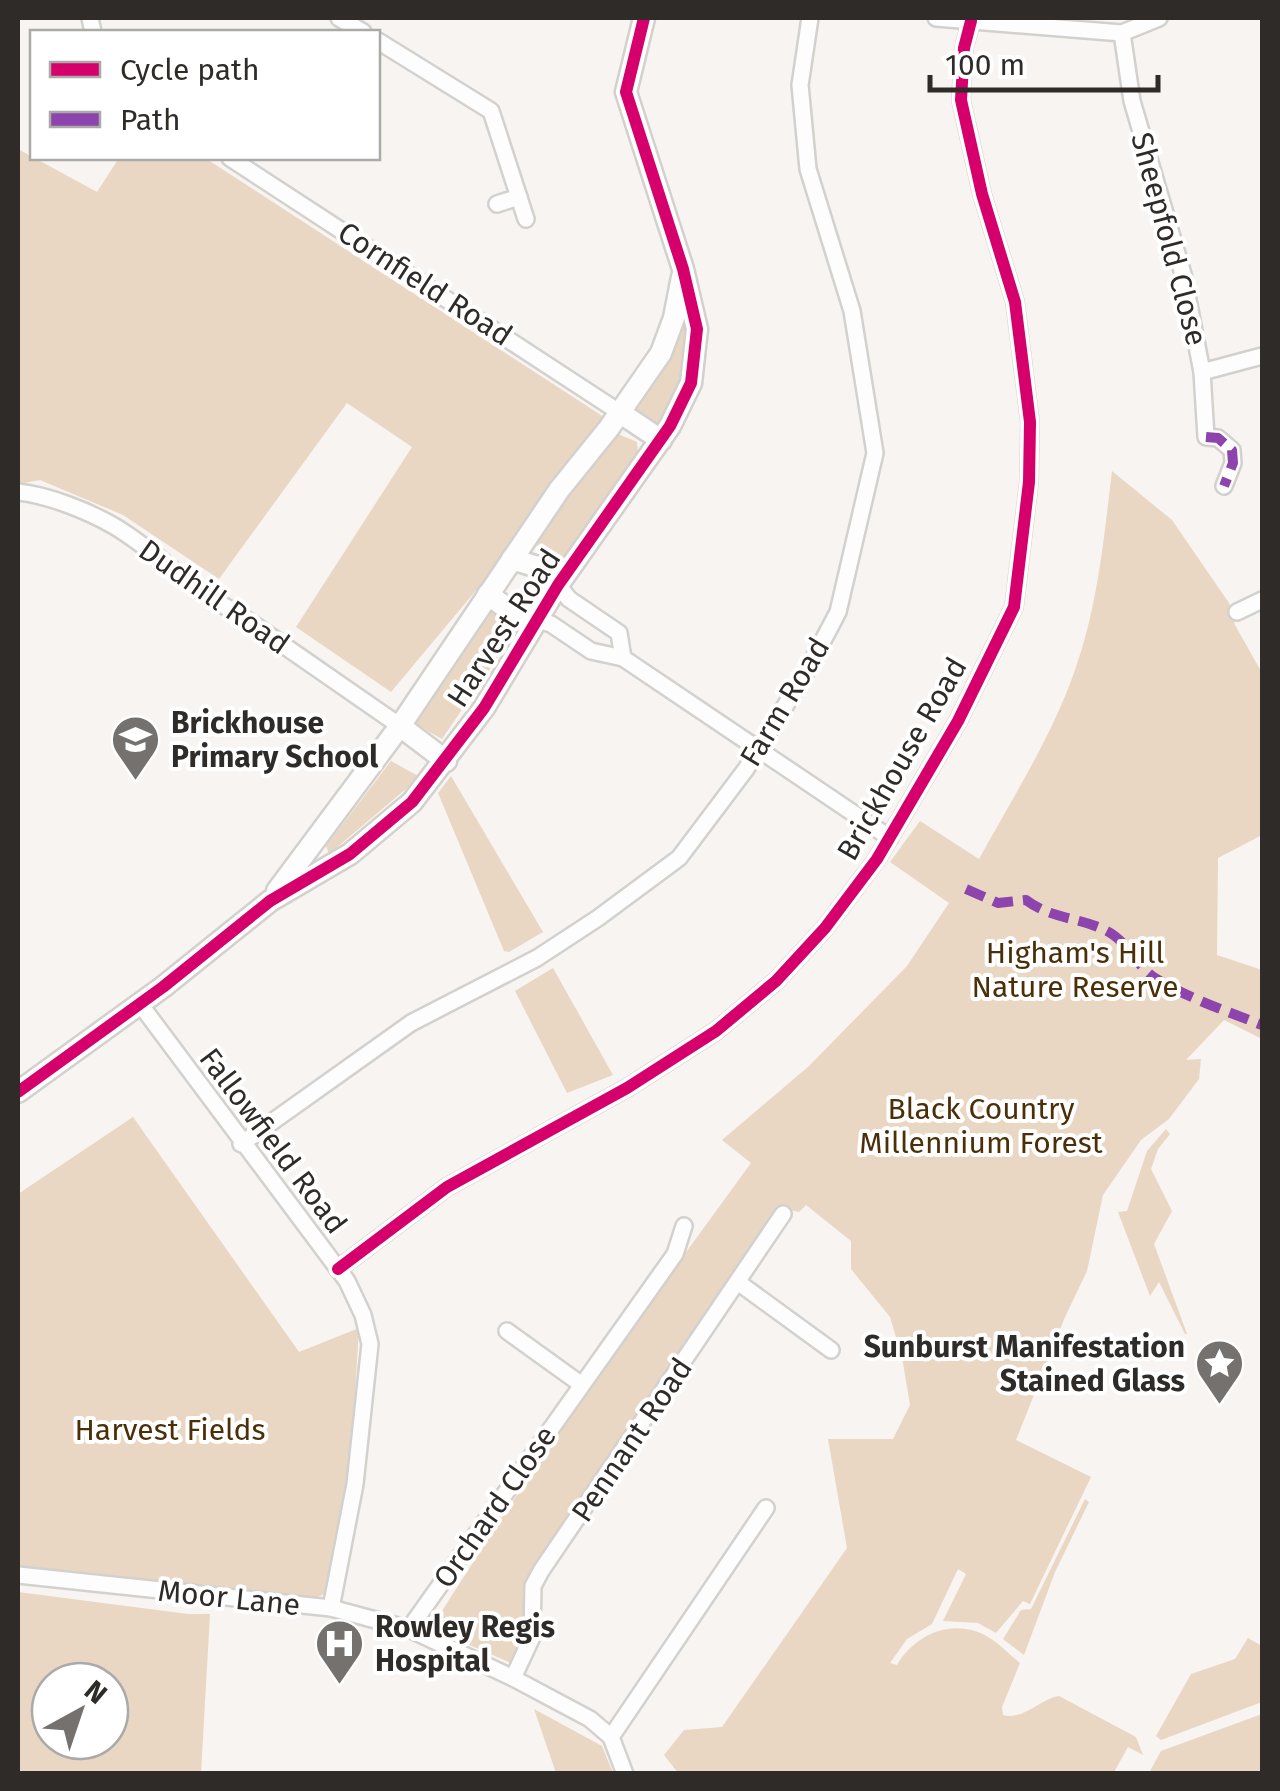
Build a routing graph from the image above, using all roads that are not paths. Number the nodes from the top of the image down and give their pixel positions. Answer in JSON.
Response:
{"nodes":[{"id":1,"x":644,"y":18,"type":"edge"},
{"id":2,"x":810,"y":18,"type":"edge"},
{"id":3,"x":936,"y":18,"type":"edge"},
{"id":4,"x":1159,"y":18,"type":"edge"},
{"id":5,"x":971,"y":20,"type":"junction"},
{"id":6,"x":1122,"y":33,"type":"junction"},
{"id":7,"x":380,"y":42,"type":"edge"},
{"id":8,"x":233,"y":160,"type":"edge"},
{"id":9,"x":520,"y":197,"type":"junction"},
{"id":10,"x":497,"y":204,"type":"dead end"},
{"id":11,"x":526,"y":219,"type":"dead end"},
{"id":12,"x":683,"y":269,"type":"junction"},
{"id":13,"x":1262,"y":356,"type":"edge"},
{"id":14,"x":1202,"y":372,"type":"junction"},
{"id":15,"x":619,"y":412,"type":"junction"},
{"id":16,"x":661,"y":440,"type":"junction"},
{"id":17,"x":1224,"y":486,"type":"dead end"},
{"id":18,"x":18,"y":492,"type":"edge"},
{"id":19,"x":512,"y":559,"type":"junction"},
{"id":20,"x":558,"y":585,"type":"junction"},
{"id":21,"x":488,"y":594,"type":"junction"},
{"id":22,"x":1262,"y":600,"type":"edge"},
{"id":23,"x":1238,"y":612,"type":"dead end"},
{"id":24,"x":537,"y":620,"type":"junction"},
{"id":25,"x":623,"y":658,"type":"junction"},
{"id":26,"x":400,"y":726,"type":"junction"},
{"id":27,"x":758,"y":748,"type":"junction"},
{"id":28,"x":446,"y":761,"type":"junction"},
{"id":29,"x":890,"y":838,"type":"junction"},
{"id":30,"x":270,"y":901,"type":"junction"},
{"id":31,"x":140,"y":1004,"type":"junction"},
{"id":32,"x":18,"y":1092,"type":"edge"},
{"id":33,"x":242,"y":1144,"type":"junction"},
{"id":34,"x":784,"y":1214,"type":"dead end"},
{"id":35,"x":684,"y":1226,"type":"dead end"},
{"id":36,"x":338,"y":1269,"type":"junction"},
{"id":37,"x":739,"y":1283,"type":"junction"},
{"id":38,"x":506,"y":1331,"type":"dead end"},
{"id":39,"x":831,"y":1350,"type":"dead end"},
{"id":40,"x":582,"y":1385,"type":"junction"},
{"id":41,"x":766,"y":1508,"type":"dead end"},
{"id":42,"x":18,"y":1575,"type":"edge"},
{"id":43,"x":331,"y":1608,"type":"junction"},
{"id":44,"x":408,"y":1629,"type":"junction"},
{"id":45,"x":513,"y":1678,"type":"junction"},
{"id":46,"x":611,"y":1737,"type":"junction"},
{"id":47,"x":625,"y":1774,"type":"edge"}],
"edges":[{"from":1,"to":12,"type":"street","name":"Harvest Road"},
{"from":2,"to":27,"type":"street","name":"Farm Road"},
{"from":3,"to":5,"type":"street"},
{"from":4,"to":6,"type":"street"},
{"from":5,"to":6,"type":"street"},
{"from":5,"to":29,"type":"street","name":"Brickhouse Road"},
{"from":6,"to":14,"type":"street","name":"Sheepfold Close"},
{"from":7,"to":9,"type":"street"},
{"from":8,"to":15,"type":"street","name":"Cornfield Road"},
{"from":9,"to":10,"type":"street"},
{"from":9,"to":11,"type":"street"},
{"from":12,"to":15,"type":"street","name":"Harvest Road"},
{"from":12,"to":16,"type":"street","name":"Harvest Road"},
{"from":13,"to":14,"type":"street"},
{"from":14,"to":17,"type":"street","name":"Sheepfold Close"},
{"from":15,"to":16,"type":"street"},
{"from":15,"to":19,"type":"street","name":"Harvest Road"},
{"from":16,"to":20,"type":"street","name":"Harvest Road"},
{"from":18,"to":26,"type":"street","name":"Dudhill Road"},
{"from":19,"to":20,"type":"street"},
{"from":19,"to":21,"type":"street","name":"Harvest Road"},
{"from":20,"to":24,"type":"street","name":"Harvest Road"},
{"from":20,"to":25,"type":"street"},
{"from":21,"to":24,"type":"street"},
{"from":21,"to":26,"type":"street","name":"Harvest Road"},
{"from":22,"to":23,"type":"street"},
{"from":24,"to":25,"type":"street"},
{"from":24,"to":28,"type":"street","name":"Harvest Road"},
{"from":25,"to":27,"type":"street"},
{"from":26,"to":28,"type":"street"},
{"from":26,"to":30,"type":"street","name":"Harvest Road"},
{"from":27,"to":29,"type":"street"},
{"from":27,"to":33,"type":"street","name":"Farm Road"},
{"from":28,"to":30,"type":"street","name":"Harvest Road"},
{"from":29,"to":36,"type":"street","name":"Brickhouse Road"},
{"from":30,"to":31,"type":"street","name":"Harvest Road"},
{"from":31,"to":32,"type":"street","name":"Harvest Road"},
{"from":31,"to":33,"type":"street","name":"Fallowfield Road"},
{"from":33,"to":36,"type":"street","name":"Fallowfield Road"},
{"from":34,"to":37,"type":"street","name":"Pennant Road"},
{"from":35,"to":40,"type":"street","name":"Orchard Close"},
{"from":36,"to":43,"type":"street","name":"Fallowfield Road"},
{"from":37,"to":39,"type":"street"},
{"from":37,"to":45,"type":"street","name":"Pennant Road"},
{"from":38,"to":40,"type":"street"},
{"from":40,"to":44,"type":"street","name":"Orchard Close"},
{"from":41,"to":46,"type":"street"},
{"from":42,"to":43,"type":"street","name":"Moor Lane"},
{"from":43,"to":44,"type":"street","name":"Moor Lane"},
{"from":44,"to":45,"type":"street","name":"Moor Lane"},
{"from":45,"to":46,"type":"street","name":"Moor Lane"},
{"from":46,"to":47,"type":"street"}]}
